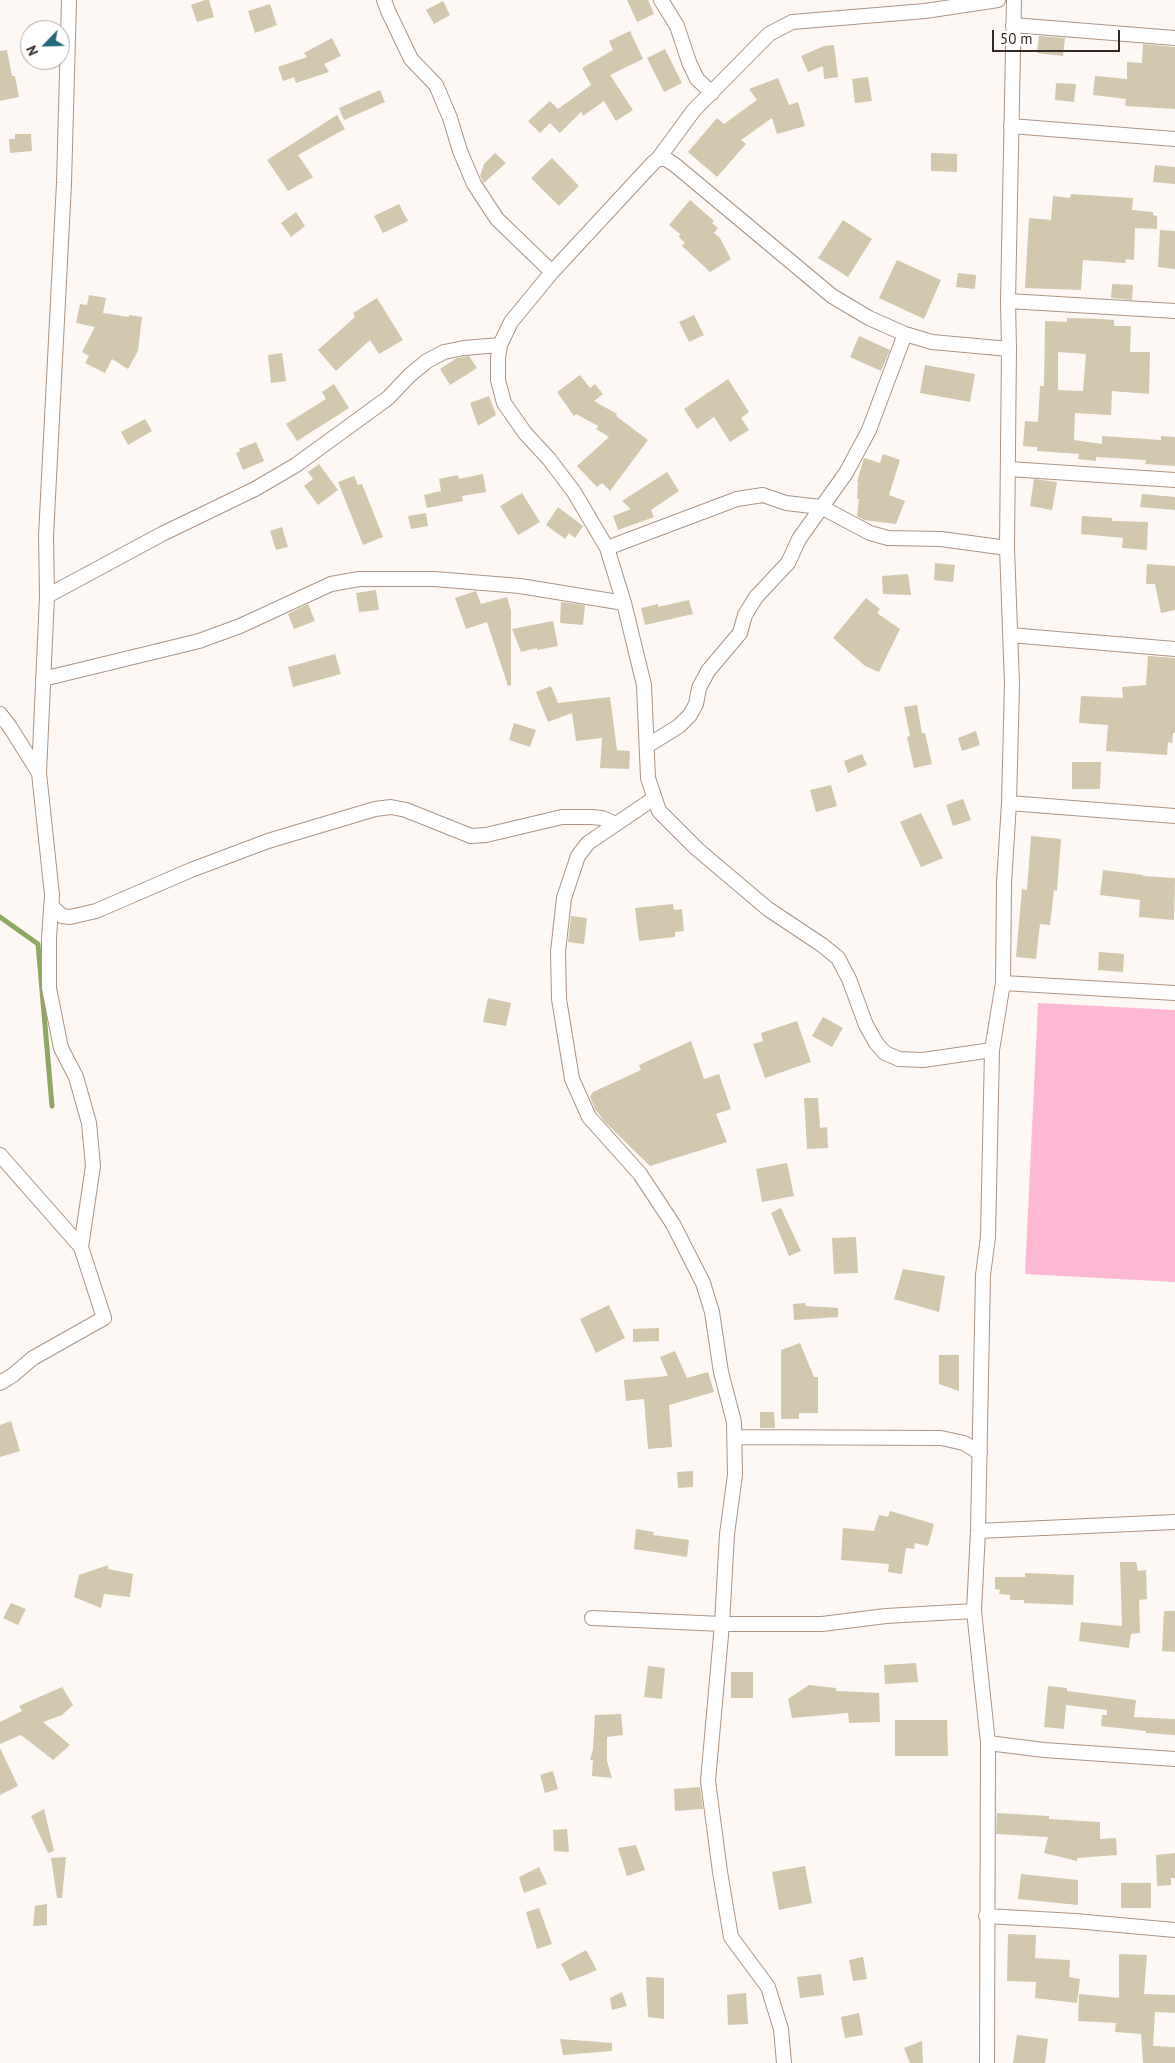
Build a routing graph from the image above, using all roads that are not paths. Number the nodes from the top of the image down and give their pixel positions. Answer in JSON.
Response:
{"nodes":[{"id":1,"x":69,"y":0,"type":"edge"},
{"id":2,"x":384,"y":0,"type":"edge"},
{"id":3,"x":661,"y":0,"type":"edge"},
{"id":4,"x":998,"y":0,"type":"edge"},
{"id":5,"x":1014,"y":0,"type":"edge"},
{"id":6,"x":1013,"y":25,"type":"junction"},
{"id":7,"x":1175,"y":38,"type":"edge"},
{"id":8,"x":712,"y":93,"type":"junction"},
{"id":9,"x":1011,"y":126,"type":"junction"},
{"id":10,"x":1175,"y":139,"type":"edge"},
{"id":11,"x":658,"y":159,"type":"junction"},
{"id":12,"x":552,"y":272,"type":"junction"},
{"id":13,"x":1008,"y":301,"type":"junction"},
{"id":14,"x":1175,"y":311,"type":"edge"},
{"id":15,"x":904,"y":334,"type":"junction"},
{"id":16,"x":500,"y":344,"type":"junction"},
{"id":17,"x":1009,"y":349,"type":"junction"},
{"id":18,"x":1009,"y":469,"type":"junction"},
{"id":19,"x":1175,"y":480,"type":"edge"},
{"id":20,"x":821,"y":507,"type":"junction"},
{"id":21,"x":607,"y":548,"type":"junction"},
{"id":22,"x":1007,"y":548,"type":"junction"},
{"id":23,"x":47,"y":596,"type":"junction"},
{"id":24,"x":624,"y":603,"type":"junction"},
{"id":25,"x":1010,"y":635,"type":"junction"},
{"id":26,"x":1175,"y":649,"type":"edge"},
{"id":27,"x":43,"y":679,"type":"junction"},
{"id":28,"x":0,"y":714,"type":"edge"},
{"id":29,"x":647,"y":746,"type":"junction"},
{"id":30,"x":39,"y":773,"type":"junction"},
{"id":31,"x":653,"y":799,"type":"junction"},
{"id":32,"x":1009,"y":803,"type":"junction"},
{"id":33,"x":1175,"y":816,"type":"edge"},
{"id":34,"x":616,"y":824,"type":"junction"},
{"id":35,"x":51,"y":906,"type":"junction"},
{"id":36,"x":1003,"y":983,"type":"junction"},
{"id":37,"x":1175,"y":993,"type":"edge"},
{"id":38,"x":992,"y":1050,"type":"junction"},
{"id":39,"x":0,"y":1155,"type":"edge"},
{"id":40,"x":81,"y":1247,"type":"junction"},
{"id":41,"x":0,"y":1383,"type":"edge"},
{"id":42,"x":735,"y":1437,"type":"junction"},
{"id":43,"x":980,"y":1453,"type":"junction"},
{"id":44,"x":1175,"y":1522,"type":"edge"},
{"id":45,"x":978,"y":1530,"type":"junction"},
{"id":46,"x":974,"y":1611,"type":"junction"},
{"id":47,"x":592,"y":1618,"type":"dead end"},
{"id":48,"x":722,"y":1624,"type":"junction"},
{"id":49,"x":988,"y":1743,"type":"junction"},
{"id":50,"x":1175,"y":1759,"type":"edge"},
{"id":51,"x":986,"y":1916,"type":"junction"},
{"id":52,"x":1175,"y":1930,"type":"edge"},
{"id":53,"x":784,"y":2063,"type":"edge"},
{"id":54,"x":987,"y":2063,"type":"edge"}],
"edges":[{"from":1,"to":23,"type":"street"},
{"from":2,"to":12,"type":"street"},
{"from":3,"to":8,"type":"street"},
{"from":4,"to":8,"type":"street"},
{"from":5,"to":6,"type":"street"},
{"from":6,"to":7,"type":"street"},
{"from":6,"to":9,"type":"street"},
{"from":8,"to":11,"type":"street"},
{"from":9,"to":10,"type":"street"},
{"from":9,"to":13,"type":"street"},
{"from":11,"to":12,"type":"street"},
{"from":11,"to":15,"type":"street"},
{"from":12,"to":16,"type":"street"},
{"from":13,"to":14,"type":"street"},
{"from":13,"to":17,"type":"street"},
{"from":15,"to":17,"type":"street"},
{"from":15,"to":20,"type":"street"},
{"from":16,"to":21,"type":"street"},
{"from":16,"to":23,"type":"street"},
{"from":17,"to":18,"type":"street"},
{"from":18,"to":19,"type":"street"},
{"from":18,"to":22,"type":"street"},
{"from":20,"to":21,"type":"street"},
{"from":20,"to":22,"type":"street"},
{"from":20,"to":29,"type":"street"},
{"from":21,"to":24,"type":"street"},
{"from":22,"to":25,"type":"street"},
{"from":23,"to":27,"type":"street"},
{"from":24,"to":27,"type":"street"},
{"from":24,"to":29,"type":"street"},
{"from":25,"to":26,"type":"street"},
{"from":25,"to":32,"type":"street"},
{"from":27,"to":30,"type":"street"},
{"from":28,"to":30,"type":"street"},
{"from":29,"to":31,"type":"street"},
{"from":30,"to":35,"type":"street"},
{"from":31,"to":34,"type":"street"},
{"from":31,"to":38,"type":"street"},
{"from":32,"to":33,"type":"street"},
{"from":32,"to":36,"type":"street"},
{"from":34,"to":35,"type":"street"},
{"from":34,"to":42,"type":"street"},
{"from":35,"to":40,"type":"street"},
{"from":36,"to":37,"type":"street"},
{"from":36,"to":38,"type":"street"},
{"from":38,"to":43,"type":"street"},
{"from":39,"to":40,"type":"street"},
{"from":40,"to":41,"type":"street"},
{"from":42,"to":43,"type":"street"},
{"from":42,"to":48,"type":"street"},
{"from":43,"to":45,"type":"street"},
{"from":44,"to":45,"type":"street"},
{"from":45,"to":46,"type":"street"},
{"from":46,"to":48,"type":"street"},
{"from":46,"to":49,"type":"street"},
{"from":47,"to":48,"type":"street"},
{"from":48,"to":53,"type":"street"},
{"from":49,"to":50,"type":"street"},
{"from":49,"to":51,"type":"street"},
{"from":51,"to":52,"type":"street"},
{"from":51,"to":54,"type":"street"}]}
